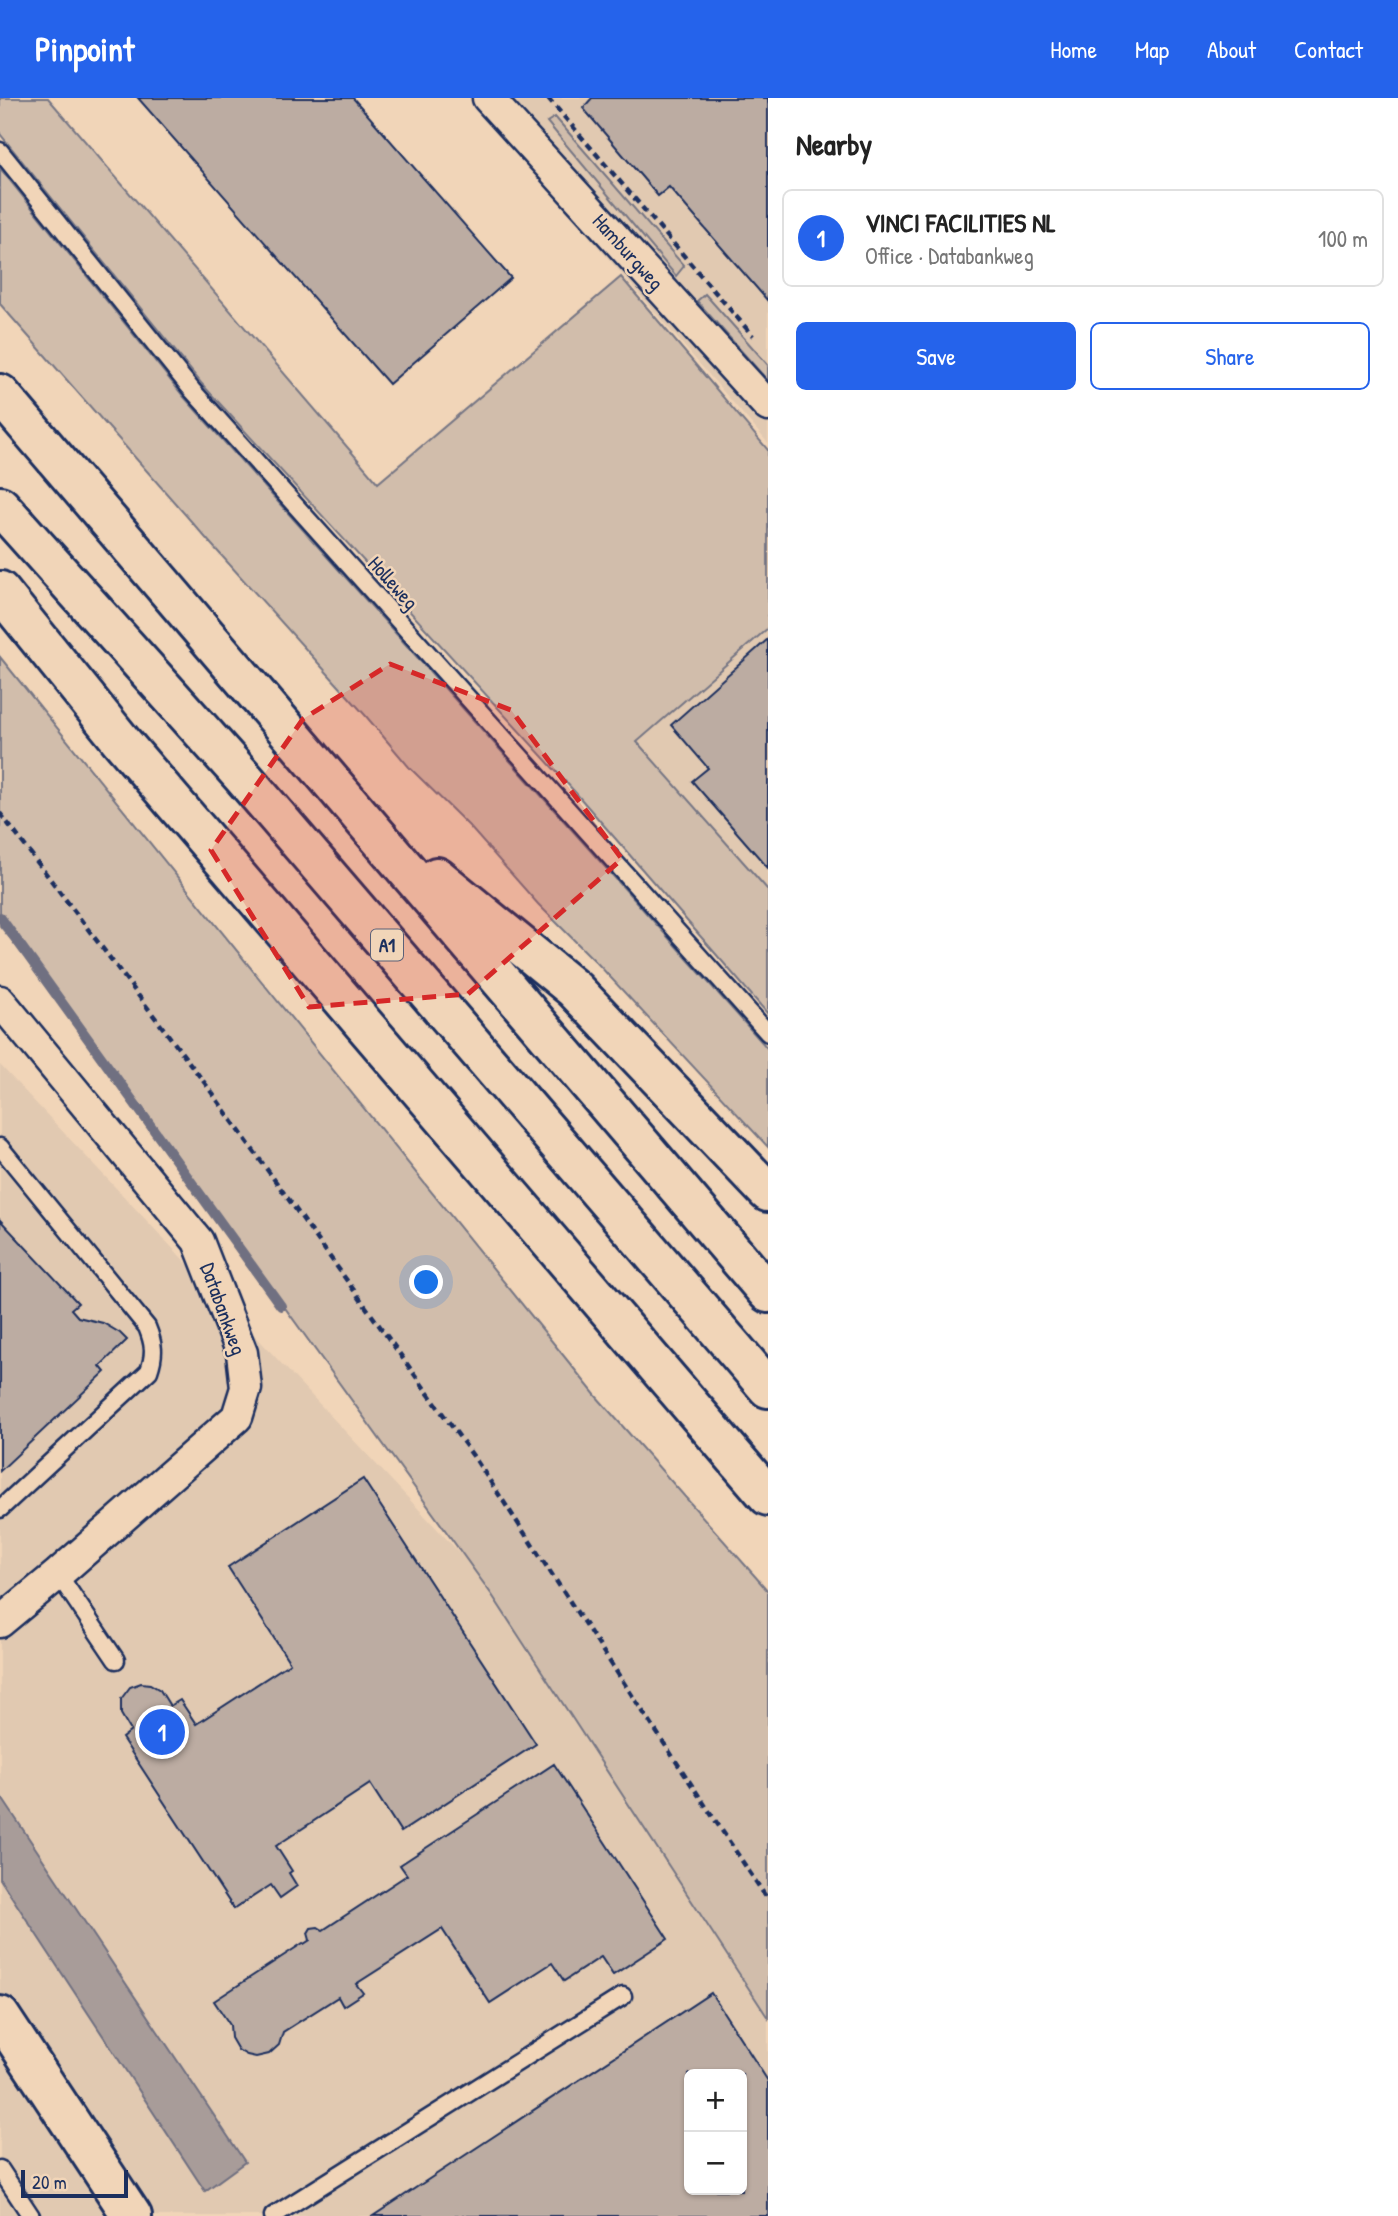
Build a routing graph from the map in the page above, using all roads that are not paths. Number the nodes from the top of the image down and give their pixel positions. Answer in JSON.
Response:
{"nodes":[{"id":1,"x":488,"y":98,"type":"edge"},
{"id":2,"x":0,"y":151,"type":"edge"},
{"id":3,"x":0,"y":394,"type":"edge"},
{"id":4,"x":768,"y":406,"type":"edge"},
{"id":5,"x":0,"y":506,"type":"edge"},
{"id":6,"x":0,"y":591,"type":"edge"},
{"id":7,"x":358,"y":811,"type":"junction"},
{"id":8,"x":0,"y":1001,"type":"edge"},
{"id":9,"x":768,"y":1033,"type":"edge"},
{"id":10,"x":0,"y":1147,"type":"edge"},
{"id":11,"x":768,"y":1192,"type":"edge"},
{"id":12,"x":768,"y":1293,"type":"edge"},
{"id":13,"x":768,"y":1388,"type":"edge"},
{"id":14,"x":768,"y":1496,"type":"edge"},
{"id":15,"x":0,"y":1509,"type":"edge"},
{"id":16,"x":58,"y":1574,"type":"junction"},
{"id":17,"x":0,"y":1622,"type":"edge"},
{"id":18,"x":116,"y":1660,"type":"dead end"},
{"id":19,"x":623,"y":1996,"type":"dead end"},
{"id":20,"x":0,"y":2015,"type":"edge"},
{"id":21,"x":0,"y":2169,"type":"edge"},
{"id":22,"x":31,"y":2216,"type":"edge"},
{"id":23,"x":132,"y":2216,"type":"edge"},
{"id":24,"x":273,"y":2216,"type":"edge"}],
"edges":[{"from":1,"to":4,"type":"street","name":"Hamburgweg"},
{"from":2,"to":9,"type":"lane","name":"Holleweg"},
{"from":3,"to":7,"type":"main road"},
{"from":5,"to":13,"type":"main road","number":"A1"},
{"from":6,"to":14,"type":"main road"},
{"from":7,"to":11,"type":"main road"},
{"from":7,"to":12,"type":"main road"},
{"from":8,"to":16,"type":"street","name":"Databankweg"},
{"from":10,"to":15,"type":"lane"},
{"from":16,"to":17,"type":"street","name":"Databankweg"},
{"from":16,"to":18,"type":"lane"},
{"from":19,"to":24,"type":"lane"},
{"from":20,"to":23,"type":"main road"},
{"from":21,"to":22,"type":"lane"}]}
